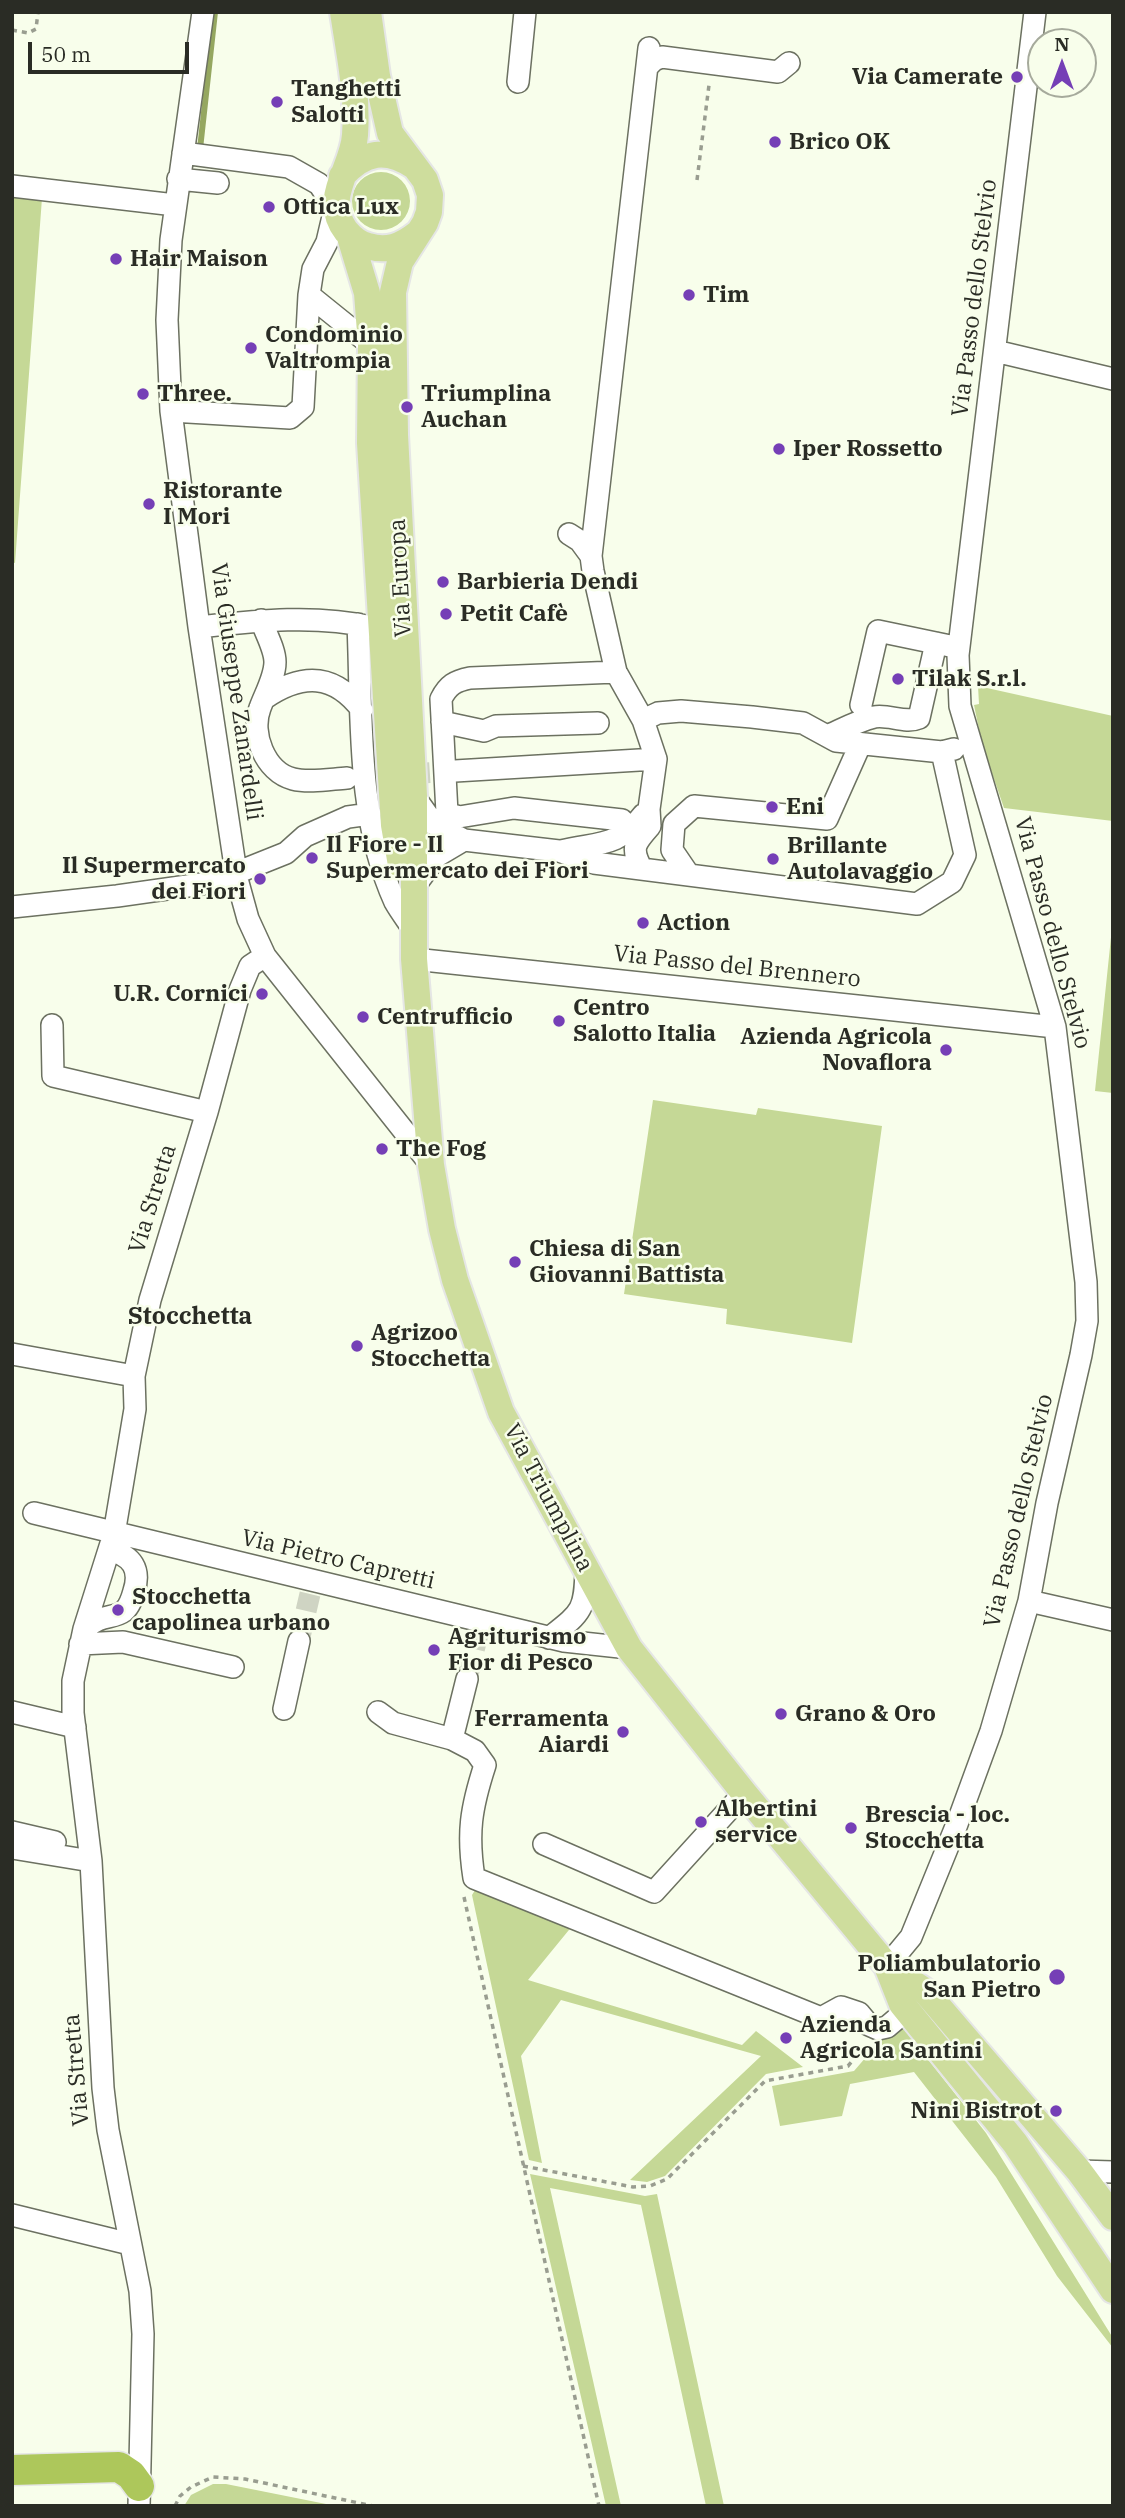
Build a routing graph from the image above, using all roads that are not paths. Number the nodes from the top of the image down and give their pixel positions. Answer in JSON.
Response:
{"nodes":[{"id":1,"x":202,"y":12,"type":"edge"},
{"id":2,"x":343,"y":12,"type":"edge"},
{"id":3,"x":368,"y":12,"type":"edge"},
{"id":4,"x":525,"y":12,"type":"edge"},
{"id":5,"x":1035,"y":12,"type":"edge"},
{"id":6,"x":789,"y":63,"type":"dead end"},
{"id":7,"x":518,"y":82,"type":"dead end"},
{"id":8,"x":183,"y":153,"type":"junction"},
{"id":9,"x":420,"y":167,"type":"junction"},
{"id":10,"x":342,"y":176,"type":"junction"},
{"id":11,"x":178,"y":179,"type":"junction"},
{"id":12,"x":218,"y":183,"type":"dead end"},
{"id":13,"x":12,"y":186,"type":"edge"},
{"id":14,"x":175,"y":205,"type":"junction"},
{"id":15,"x":335,"y":208,"type":"junction"},
{"id":16,"x":428,"y":217,"type":"junction"},
{"id":17,"x":351,"y":237,"type":"junction"},
{"id":18,"x":309,"y":295,"type":"junction"},
{"id":19,"x":371,"y":345,"type":"junction"},
{"id":20,"x":995,"y":351,"type":"junction"},
{"id":21,"x":1113,"y":379,"type":"edge"},
{"id":22,"x":171,"y":411,"type":"junction"},
{"id":23,"x":591,"y":507,"type":"junction"},
{"id":24,"x":592,"y":556,"type":"junction"},
{"id":25,"x":261,"y":620,"type":"junction"},
{"id":26,"x":199,"y":627,"type":"junction"},
{"id":27,"x":369,"y":627,"type":"junction"},
{"id":28,"x":936,"y":643,"type":"junction"},
{"id":29,"x":959,"y":648,"type":"junction"},
{"id":30,"x":616,"y":672,"type":"junction"},
{"id":31,"x":265,"y":698,"type":"junction"},
{"id":32,"x":861,"y":705,"type":"dead end"},
{"id":33,"x":362,"y":710,"type":"junction"},
{"id":34,"x":442,"y":718,"type":"junction"},
{"id":35,"x":643,"y":720,"type":"junction"},
{"id":36,"x":598,"y":723,"type":"dead end"},
{"id":37,"x":827,"y":736,"type":"junction"},
{"id":38,"x":973,"y":744,"type":"junction"},
{"id":39,"x":860,"y":745,"type":"junction"},
{"id":40,"x":942,"y":752,"type":"junction"},
{"id":41,"x":656,"y":759,"type":"junction"},
{"id":42,"x":455,"y":771,"type":"tunnel mouth"},
{"id":43,"x":348,"y":778,"type":"tunnel mouth"},
{"id":44,"x":414,"y":796,"type":"junction"},
{"id":45,"x":649,"y":808,"type":"junction"},
{"id":46,"x":526,"y":810,"type":"junction"},
{"id":47,"x":370,"y":814,"type":"junction"},
{"id":48,"x":621,"y":820,"type":"dead end"},
{"id":49,"x":464,"y":840,"type":"junction"},
{"id":50,"x":521,"y":847,"type":"junction"},
{"id":51,"x":559,"y":851,"type":"junction"},
{"id":52,"x":642,"y":869,"type":"junction"},
{"id":53,"x":689,"y":875,"type":"junction"},
{"id":54,"x":237,"y":876,"type":"junction"},
{"id":55,"x":414,"y":887,"type":"junction"},
{"id":56,"x":12,"y":906,"type":"edge"},
{"id":57,"x":413,"y":929,"type":"junction"},
{"id":58,"x":265,"y":956,"type":"junction"},
{"id":59,"x":414,"y":959,"type":"junction"},
{"id":60,"x":52,"y":1025,"type":"dead end"},
{"id":61,"x":1055,"y":1027,"type":"junction"},
{"id":62,"x":207,"y":1112,"type":"junction"},
{"id":63,"x":432,"y":1165,"type":"junction"},
{"id":64,"x":12,"y":1354,"type":"edge"},
{"id":65,"x":134,"y":1376,"type":"junction"},
{"id":66,"x":34,"y":1513,"type":"dead end"},
{"id":67,"x":112,"y":1542,"type":"junction"},
{"id":68,"x":586,"y":1569,"type":"junction"},
{"id":69,"x":1029,"y":1601,"type":"junction"},
{"id":70,"x":1113,"y":1620,"type":"edge"},
{"id":71,"x":82,"y":1637,"type":"junction"},
{"id":72,"x":549,"y":1638,"type":"junction"},
{"id":73,"x":299,"y":1641,"type":"tunnel mouth"},
{"id":74,"x":629,"y":1648,"type":"junction"},
{"id":75,"x":233,"y":1667,"type":"dead end"},
{"id":76,"x":467,"y":1679,"type":"tunnel mouth"},
{"id":77,"x":284,"y":1709,"type":"dead end"},
{"id":78,"x":12,"y":1712,"type":"edge"},
{"id":79,"x":378,"y":1712,"type":"dead end"},
{"id":80,"x":75,"y":1727,"type":"junction"},
{"id":81,"x":452,"y":1740,"type":"junction"},
{"id":82,"x":744,"y":1793,"type":"junction"},
{"id":83,"x":12,"y":1832,"type":"edge"},
{"id":84,"x":544,"y":1844,"type":"dead end"},
{"id":85,"x":12,"y":1848,"type":"edge"},
{"id":86,"x":90,"y":1854,"type":"junction"},
{"id":87,"x":887,"y":1966,"type":"junction"},
{"id":88,"x":907,"y":2010,"type":"junction"},
{"id":89,"x":1079,"y":2171,"type":"junction"},
{"id":90,"x":1113,"y":2172,"type":"edge"},
{"id":91,"x":12,"y":2215,"type":"edge"},
{"id":92,"x":1113,"y":2217,"type":"edge"},
{"id":93,"x":130,"y":2244,"type":"junction"},
{"id":94,"x":1113,"y":2290,"type":"edge"},
{"id":95,"x":12,"y":2470,"type":"edge"},
{"id":96,"x":139,"y":2496,"type":"edge"}],
"edges":[{"from":1,"to":8,"type":"street","name":"Via Giuseppe Zanardelli"},
{"from":2,"to":10,"type":"main road"},
{"from":3,"to":9,"type":"main road"},
{"from":4,"to":7,"type":"street"},
{"from":5,"to":20,"type":"street","name":"Via Passo dello Stelvio"},
{"from":6,"to":23,"type":"street"},
{"from":8,"to":11,"type":"street","name":"Via Giuseppe Zanardelli"},
{"from":8,"to":15,"type":"street"},
{"from":9,"to":10,"type":"main road"},
{"from":9,"to":16,"type":"main road"},
{"from":10,"to":15,"type":"main road"},
{"from":11,"to":12,"type":"street"},
{"from":11,"to":14,"type":"street","name":"Via Giuseppe Zanardelli"},
{"from":13,"to":14,"type":"street"},
{"from":14,"to":22,"type":"street","name":"Via Giuseppe Zanardelli"},
{"from":15,"to":17,"type":"main road","name":"Via Europa"},
{"from":15,"to":18,"type":"street"},
{"from":16,"to":17,"type":"main road"},
{"from":16,"to":44,"type":"main road","name":"Via Europa"},
{"from":17,"to":19,"type":"main road","name":"Via Europa"},
{"from":18,"to":19,"type":"street"},
{"from":18,"to":22,"type":"street"},
{"from":19,"to":27,"type":"main road","name":"Via Europa"},
{"from":20,"to":21,"type":"street"},
{"from":20,"to":29,"type":"street","name":"Via Passo dello Stelvio"},
{"from":22,"to":26,"type":"street","name":"Via Giuseppe Zanardelli"},
{"from":23,"to":24,"type":"street"},
{"from":23,"to":24,"type":"street"},
{"from":24,"to":30,"type":"street"},
{"from":25,"to":26,"type":"street"},
{"from":25,"to":27,"type":"street"},
{"from":25,"to":31,"type":"street"},
{"from":26,"to":54,"type":"street","name":"Via Giuseppe Zanardelli"},
{"from":27,"to":33,"type":"street"},
{"from":27,"to":57,"type":"main road","name":"Via Europa"},
{"from":28,"to":29,"type":"street"},
{"from":28,"to":32,"type":"street"},
{"from":28,"to":37,"type":"street"},
{"from":29,"to":38,"type":"street","name":"Via Passo dello Stelvio"},
{"from":30,"to":34,"type":"street"},
{"from":30,"to":35,"type":"street"},
{"from":31,"to":33,"type":"street"},
{"from":31,"to":43,"type":"street"},
{"from":33,"to":47,"type":"street"},
{"from":34,"to":36,"type":"street"},
{"from":34,"to":46,"type":"street"},
{"from":35,"to":37,"type":"street"},
{"from":35,"to":41,"type":"street"},
{"from":37,"to":39,"type":"street"},
{"from":38,"to":40,"type":"street"},
{"from":38,"to":61,"type":"street","name":"Via Passo dello Stelvio"},
{"from":39,"to":40,"type":"street"},
{"from":39,"to":53,"type":"street"},
{"from":40,"to":53,"type":"street"},
{"from":41,"to":42,"type":"street"},
{"from":41,"to":45,"type":"street"},
{"from":44,"to":49,"type":"street"},
{"from":44,"to":55,"type":"main road","name":"Via Europa"},
{"from":45,"to":51,"type":"street"},
{"from":45,"to":52,"type":"street"},
{"from":46,"to":48,"type":"street"},
{"from":46,"to":50,"type":"street"},
{"from":47,"to":54,"type":"street"},
{"from":47,"to":57,"type":"street"},
{"from":49,"to":50,"type":"street"},
{"from":49,"to":55,"type":"street"},
{"from":50,"to":51,"type":"street"},
{"from":51,"to":52,"type":"street"},
{"from":52,"to":53,"type":"street"},
{"from":54,"to":56,"type":"street"},
{"from":54,"to":58,"type":"street"},
{"from":55,"to":57,"type":"main road","name":"Via Europa"},
{"from":57,"to":59,"type":"main road","name":"Via Europa"},
{"from":58,"to":62,"type":"street","name":"Via Stretta"},
{"from":58,"to":63,"type":"street","name":"Via Triumplina"},
{"from":59,"to":61,"type":"street","name":"Via Passo del Brennero"},
{"from":59,"to":63,"type":"main road","name":"Via Triumplina"},
{"from":60,"to":62,"type":"street"},
{"from":61,"to":69,"type":"street","name":"Via Passo dello Stelvio"},
{"from":62,"to":65,"type":"street","name":"Via Stretta"},
{"from":63,"to":68,"type":"main road","name":"Via Triumplina"},
{"from":64,"to":65,"type":"street"},
{"from":65,"to":67,"type":"street","name":"Via Stretta"},
{"from":66,"to":67,"type":"street","name":"Via Pietro Capretti"},
{"from":67,"to":71,"type":"street","name":"Via Stretta"},
{"from":67,"to":71,"type":"street"},
{"from":67,"to":72,"type":"street","name":"Via Pietro Capretti"},
{"from":68,"to":72,"type":"street"},
{"from":68,"to":74,"type":"main road","name":"Via Triumplina"},
{"from":69,"to":70,"type":"street"},
{"from":69,"to":87,"type":"street","name":"Via Passo dello Stelvio"},
{"from":71,"to":75,"type":"street"},
{"from":71,"to":80,"type":"street","name":"Via Stretta"},
{"from":72,"to":74,"type":"street","name":"Via Pietro Capretti"},
{"from":73,"to":77,"type":"street"},
{"from":74,"to":82,"type":"main road","name":"Via Triumplina"},
{"from":76,"to":81,"type":"street"},
{"from":78,"to":80,"type":"street"},
{"from":79,"to":81,"type":"street"},
{"from":80,"to":86,"type":"street","name":"Via Stretta"},
{"from":81,"to":88,"type":"street"},
{"from":82,"to":84,"type":"street"},
{"from":82,"to":87,"type":"main road","name":"Via Triumplina"},
{"from":83,"to":86,"type":"street"},
{"from":85,"to":86,"type":"street"},
{"from":86,"to":93,"type":"street","name":"Via Stretta"},
{"from":87,"to":88,"type":"main road","name":"Via Triumplina"},
{"from":87,"to":89,"type":"main road","name":"Via Triumplina"},
{"from":88,"to":94,"type":"main road","name":"Via Triumplina"},
{"from":89,"to":90,"type":"street"},
{"from":89,"to":92,"type":"main road","name":"Via Triumplina"},
{"from":91,"to":93,"type":"street"},
{"from":93,"to":96,"type":"street","name":"Via Stretta"},
{"from":95,"to":96,"type":"highway"}]}
